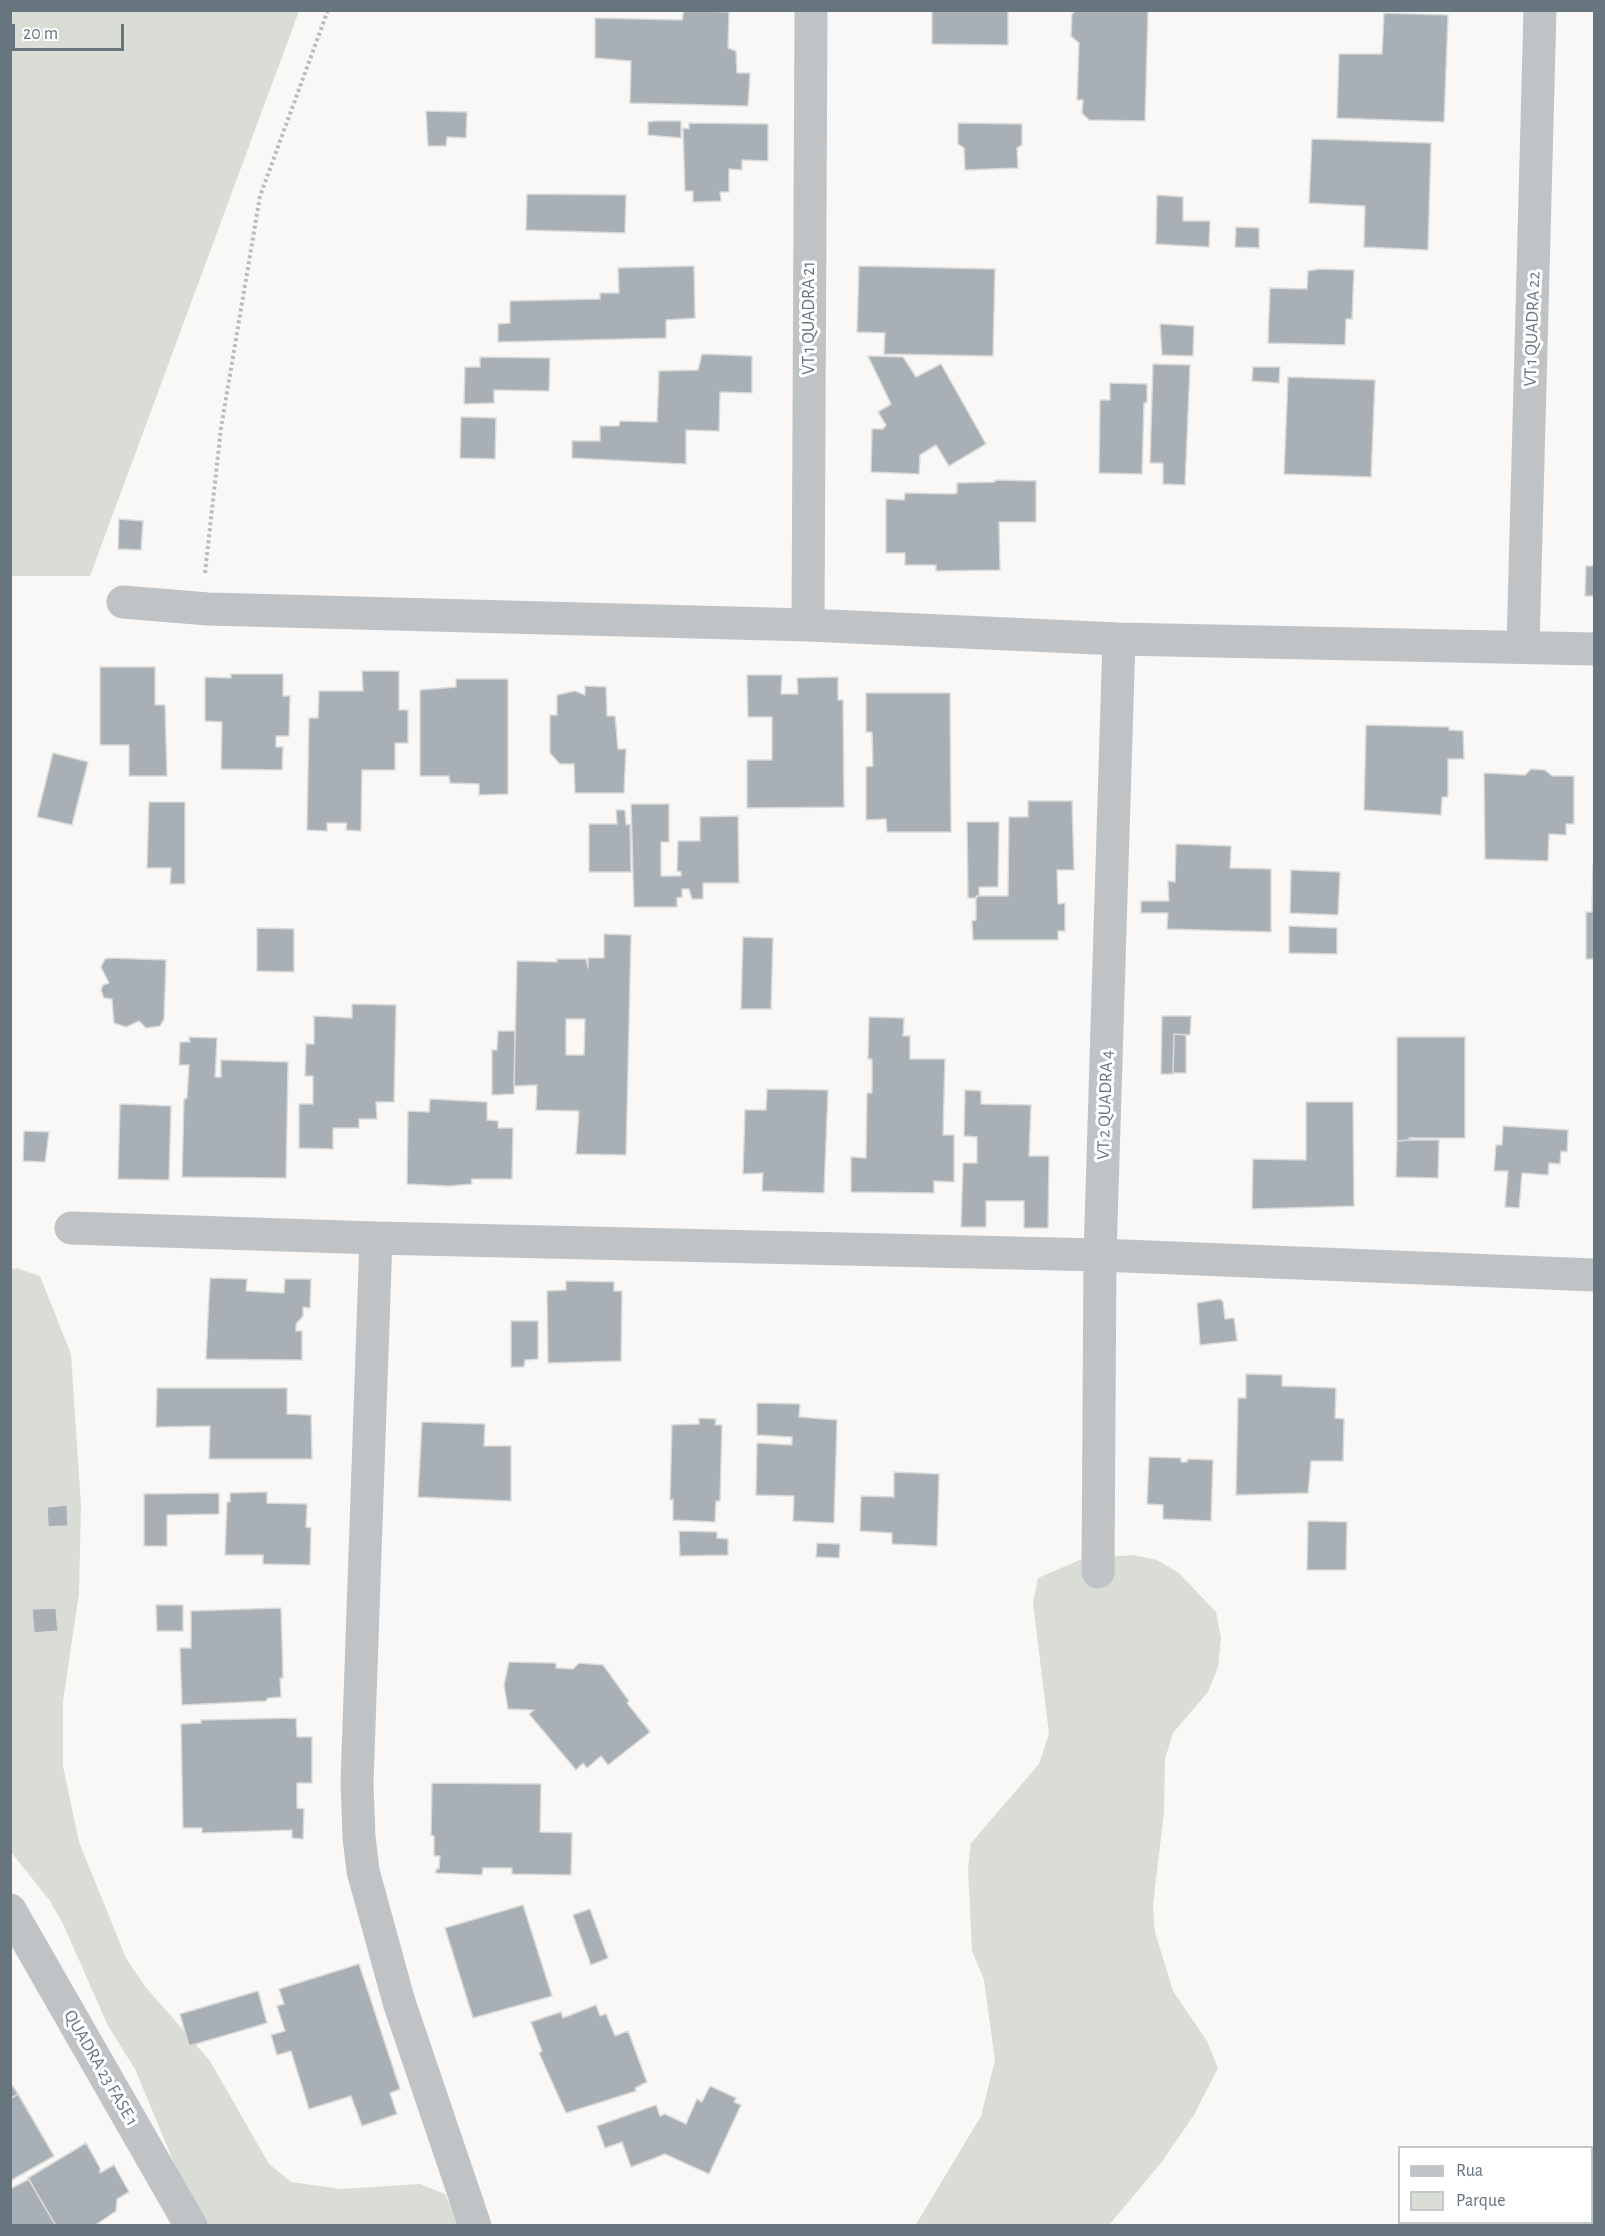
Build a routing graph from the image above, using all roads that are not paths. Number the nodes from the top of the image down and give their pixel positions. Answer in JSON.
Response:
{"nodes":[{"id":1,"x":811,"y":10,"type":"edge"},
{"id":2,"x":1540,"y":10,"type":"edge"},
{"id":3,"x":123,"y":602,"type":"dead end"},
{"id":4,"x":808,"y":625,"type":"junction"},
{"id":5,"x":1119,"y":639,"type":"junction"},
{"id":6,"x":1523,"y":647,"type":"junction"},
{"id":7,"x":1594,"y":649,"type":"edge"},
{"id":8,"x":71,"y":1228,"type":"dead end"},
{"id":9,"x":376,"y":1238,"type":"junction"},
{"id":10,"x":1100,"y":1255,"type":"junction"},
{"id":11,"x":1594,"y":1275,"type":"edge"},
{"id":12,"x":1098,"y":1572,"type":"dead end"},
{"id":13,"x":10,"y":1910,"type":"edge"},
{"id":14,"x":191,"y":2226,"type":"edge"},
{"id":15,"x":475,"y":2226,"type":"edge"}],
"edges":[{"from":1,"to":4,"type":"street","name":"VT 1 QUADRA 21"},
{"from":2,"to":6,"type":"street","name":"VT 1 QUADRA 22"},
{"from":3,"to":4,"type":"street"},
{"from":4,"to":5,"type":"street"},
{"from":5,"to":6,"type":"street"},
{"from":5,"to":10,"type":"street","name":"VT 2 QUADRA 4"},
{"from":6,"to":7,"type":"street"},
{"from":8,"to":9,"type":"street"},
{"from":9,"to":10,"type":"street"},
{"from":9,"to":15,"type":"street"},
{"from":10,"to":11,"type":"street"},
{"from":10,"to":12,"type":"street","name":"VT 2 QUADRA 4"},
{"from":13,"to":14,"type":"street","name":"QUADRA 23 FASE 1"}]}
